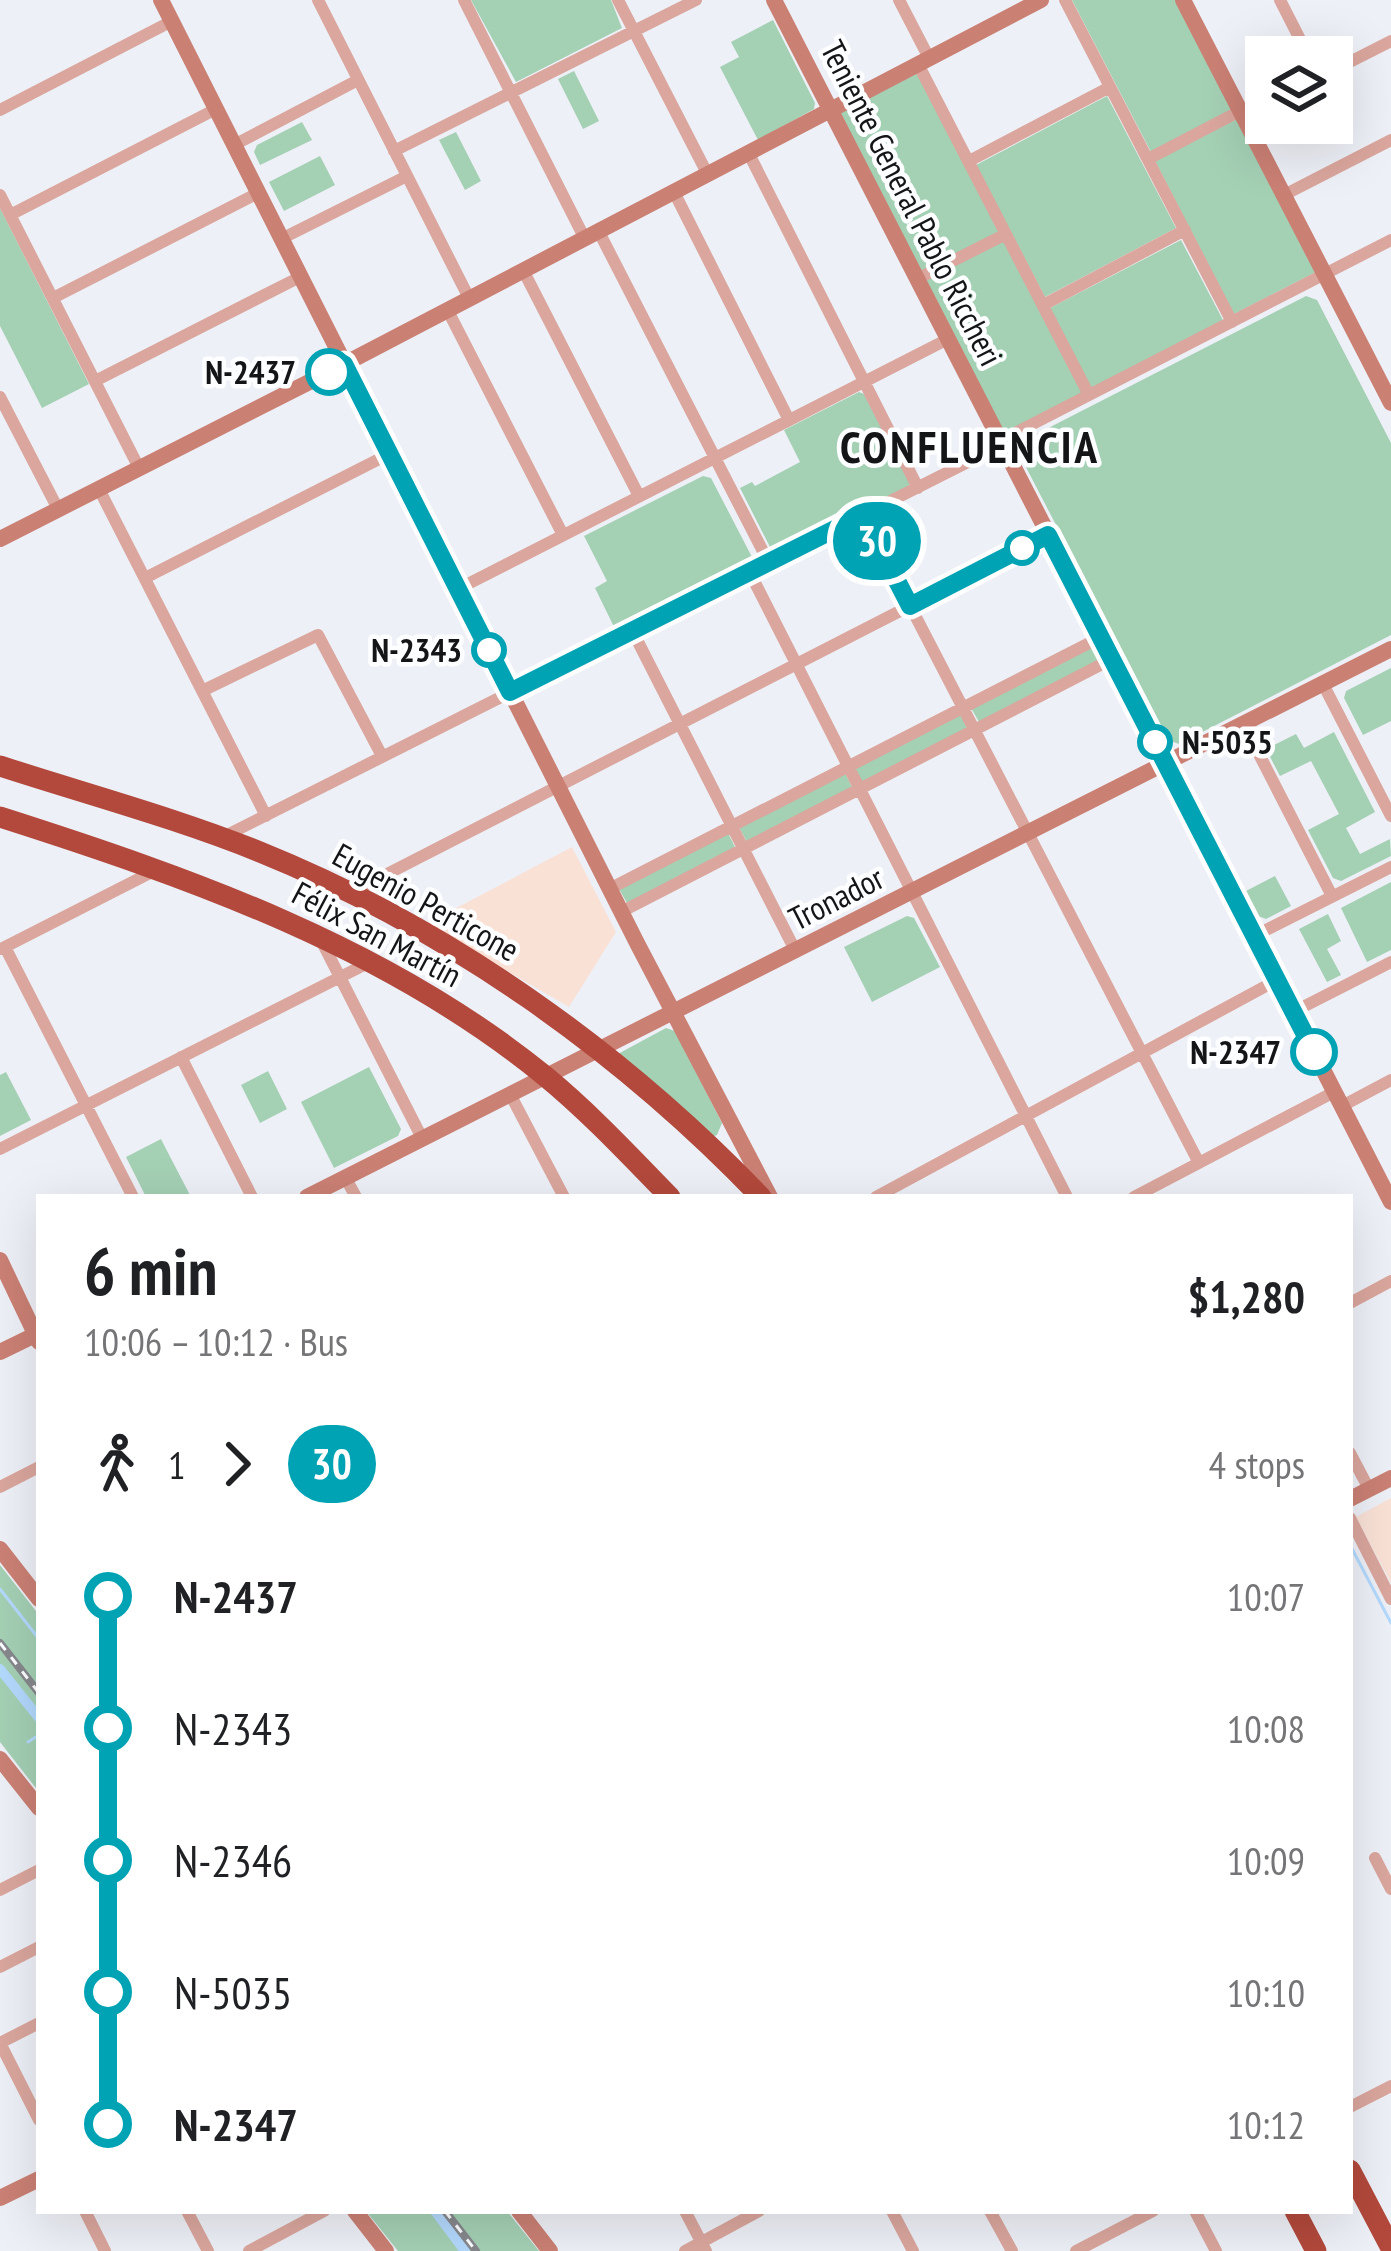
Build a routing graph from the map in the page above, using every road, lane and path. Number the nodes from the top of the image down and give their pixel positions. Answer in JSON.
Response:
{"nodes":[{"id":1,"x":161,"y":0,"type":"edge"},
{"id":2,"x":318,"y":0,"type":"edge"},
{"id":3,"x":464,"y":0,"type":"edge"},
{"id":4,"x":618,"y":0,"type":"edge"},
{"id":5,"x":696,"y":0,"type":"edge"},
{"id":6,"x":774,"y":0,"type":"edge"},
{"id":7,"x":899,"y":0,"type":"edge"},
{"id":8,"x":1041,"y":0,"type":"edge"},
{"id":9,"x":1066,"y":0,"type":"edge"},
{"id":10,"x":1183,"y":0,"type":"edge"},
{"id":11,"x":1280,"y":0,"type":"edge"},
{"id":12,"x":172,"y":21,"type":"junction"},
{"id":13,"x":634,"y":31,"type":"junction"},
{"id":14,"x":1298,"y":36,"type":"edge"},
{"id":15,"x":1391,"y":41,"type":"edge"},
{"id":16,"x":1353,"y":60,"type":"edge"},
{"id":17,"x":924,"y":61,"type":"junction"},
{"id":18,"x":358,"y":80,"type":"junction"},
{"id":19,"x":1110,"y":87,"type":"junction"},
{"id":20,"x":511,"y":93,"type":"junction"},
{"id":21,"x":0,"y":110,"type":"edge"},
{"id":22,"x":216,"y":110,"type":"junction"},
{"id":23,"x":830,"y":110,"type":"junction"},
{"id":24,"x":1245,"y":113,"type":"edge"},
{"id":25,"x":1242,"y":114,"type":"junction"},
{"id":26,"x":1391,"y":140,"type":"edge"},
{"id":27,"x":234,"y":145,"type":"junction"},
{"id":28,"x":394,"y":152,"type":"junction"},
{"id":29,"x":749,"y":154,"type":"junction"},
{"id":30,"x":1148,"y":160,"type":"junction"},
{"id":31,"x":969,"y":161,"type":"junction"},
{"id":32,"x":407,"y":176,"type":"junction"},
{"id":33,"x":708,"y":176,"type":"junction"},
{"id":34,"x":258,"y":193,"type":"junction"},
{"id":35,"x":674,"y":193,"type":"junction"},
{"id":36,"x":0,"y":195,"type":"edge"},
{"id":37,"x":1284,"y":195,"type":"junction"},
{"id":38,"x":10,"y":214,"type":"junction"},
{"id":39,"x":1184,"y":230,"type":"junction"},
{"id":40,"x":1006,"y":234,"type":"junction"},
{"id":41,"x":591,"y":235,"type":"junction"},
{"id":42,"x":281,"y":239,"type":"junction"},
{"id":43,"x":1391,"y":240,"type":"edge"},
{"id":44,"x":523,"y":270,"type":"junction"},
{"id":45,"x":1324,"y":274,"type":"junction"},
{"id":46,"x":300,"y":277,"type":"junction"},
{"id":47,"x":917,"y":279,"type":"junction"},
{"id":48,"x":53,"y":298,"type":"junction"},
{"id":49,"x":469,"y":298,"type":"junction"},
{"id":50,"x":1043,"y":305,"type":"junction"},
{"id":51,"x":447,"y":309,"type":"junction"},
{"id":52,"x":1232,"y":322,"type":"junction"},
{"id":53,"x":948,"y":339,"type":"junction"},
{"id":54,"x":344,"y":364,"type":"junction"},
{"id":55,"x":95,"y":381,"type":"junction"},
{"id":56,"x":864,"y":382,"type":"junction"},
{"id":57,"x":1089,"y":395,"type":"junction"},
{"id":58,"x":0,"y":397,"type":"edge"},
{"id":59,"x":1391,"y":403,"type":"edge"},
{"id":60,"x":789,"y":420,"type":"junction"},
{"id":61,"x":1000,"y":443,"type":"junction"},
{"id":62,"x":389,"y":454,"type":"junction"},
{"id":63,"x":715,"y":458,"type":"junction"},
{"id":64,"x":139,"y":468,"type":"junction"},
{"id":65,"x":918,"y":488,"type":"junction"},
{"id":66,"x":99,"y":489,"type":"junction"},
{"id":67,"x":639,"y":496,"type":"junction"},
{"id":68,"x":58,"y":509,"type":"junction"},
{"id":69,"x":863,"y":515,"type":"junction"},
{"id":70,"x":563,"y":535,"type":"junction"},
{"id":71,"x":1048,"y":535,"type":"junction"},
{"id":72,"x":0,"y":539,"type":"edge"},
{"id":73,"x":769,"y":563,"type":"junction"},
{"id":74,"x":750,"y":573,"type":"junction"},
{"id":75,"x":145,"y":578,"type":"junction"},
{"id":76,"x":458,"y":589,"type":"junction"},
{"id":77,"x":910,"y":606,"type":"junction"},
{"id":78,"x":633,"y":632,"type":"junction"},
{"id":79,"x":1101,"y":637,"type":"junction"},
{"id":80,"x":1391,"y":649,"type":"edge"},
{"id":81,"x":1112,"y":659,"type":"junction"},
{"id":82,"x":796,"y":664,"type":"junction"},
{"id":83,"x":1323,"y":684,"type":"junction"},
{"id":84,"x":202,"y":691,"type":"junction"},
{"id":85,"x":510,"y":692,"type":"junction"},
{"id":86,"x":962,"y":708,"type":"junction"},
{"id":87,"x":680,"y":724,"type":"junction"},
{"id":88,"x":1244,"y":725,"type":"junction"},
{"id":89,"x":974,"y":730,"type":"junction"},
{"id":90,"x":382,"y":756,"type":"junction"},
{"id":91,"x":1166,"y":765,"type":"junction"},
{"id":92,"x":0,"y":766,"type":"edge"},
{"id":93,"x":848,"y":766,"type":"junction"},
{"id":94,"x":558,"y":787,"type":"junction"},
{"id":95,"x":860,"y":789,"type":"junction"},
{"id":96,"x":266,"y":816,"type":"junction"},
{"id":97,"x":1391,"y":816,"type":"edge"},
{"id":98,"x":0,"y":817,"type":"edge"},
{"id":99,"x":732,"y":826,"type":"junction"},
{"id":100,"x":1028,"y":835,"type":"junction"},
{"id":101,"x":221,"y":838,"type":"junction"},
{"id":102,"x":743,"y":849,"type":"junction"},
{"id":103,"x":1391,"y":867,"type":"edge"},
{"id":104,"x":158,"y":870,"type":"junction"},
{"id":105,"x":610,"y":889,"type":"junction"},
{"id":106,"x":913,"y":893,"type":"junction"},
{"id":107,"x":348,"y":894,"type":"junction"},
{"id":108,"x":1332,"y":896,"type":"junction"},
{"id":109,"x":621,"y":912,"type":"junction"},
{"id":110,"x":319,"y":936,"type":"junction"},
{"id":111,"x":1254,"y":936,"type":"junction"},
{"id":112,"x":3,"y":948,"type":"edge"},
{"id":113,"x":796,"y":952,"type":"junction"},
{"id":114,"x":369,"y":962,"type":"junction"},
{"id":115,"x":1391,"y":962,"type":"edge"},
{"id":116,"x":340,"y":977,"type":"junction"},
{"id":117,"x":1276,"y":980,"type":"junction"},
{"id":118,"x":1293,"y":1012,"type":"junction"},
{"id":119,"x":673,"y":1014,"type":"junction"},
{"id":120,"x":600,"y":1051,"type":"junction"},
{"id":121,"x":1142,"y":1053,"type":"junction"},
{"id":122,"x":181,"y":1057,"type":"junction"},
{"id":123,"x":545,"y":1076,"type":"junction"},
{"id":124,"x":1391,"y":1080,"type":"edge"},
{"id":125,"x":511,"y":1094,"type":"junction"},
{"id":126,"x":1338,"y":1099,"type":"junction"},
{"id":127,"x":86,"y":1106,"type":"junction"},
{"id":128,"x":1026,"y":1116,"type":"junction"},
{"id":129,"x":731,"y":1122,"type":"junction"},
{"id":130,"x":422,"y":1138,"type":"junction"},
{"id":131,"x":704,"y":1142,"type":"junction"},
{"id":132,"x":0,"y":1149,"type":"edge"},
{"id":133,"x":1199,"y":1163,"type":"junction"},
{"id":134,"x":346,"y":1177,"type":"junction"},
{"id":135,"x":131,"y":1194,"type":"edge"},
{"id":136,"x":250,"y":1194,"type":"edge"},
{"id":137,"x":313,"y":1194,"type":"edge"},
{"id":138,"x":354,"y":1194,"type":"edge"},
{"id":139,"x":559,"y":1194,"type":"edge"},
{"id":140,"x":667,"y":1194,"type":"edge"},
{"id":141,"x":762,"y":1194,"type":"edge"},
{"id":142,"x":764,"y":1194,"type":"edge"},
{"id":143,"x":882,"y":1194,"type":"edge"},
{"id":144,"x":1065,"y":1194,"type":"edge"},
{"id":145,"x":1140,"y":1194,"type":"edge"},
{"id":146,"x":1391,"y":1202,"type":"edge"},
{"id":147,"x":0,"y":1260,"type":"edge"},
{"id":148,"x":1391,"y":1281,"type":"edge"},
{"id":149,"x":1353,"y":1301,"type":"edge"},
{"id":150,"x":36,"y":1332,"type":"edge"},
{"id":151,"x":36,"y":1337,"type":"edge"},
{"id":152,"x":0,"y":1352,"type":"edge"},
{"id":153,"x":1353,"y":1460,"type":"edge"},
{"id":154,"x":36,"y":1469,"type":"edge"},
{"id":155,"x":1391,"y":1478,"type":"edge"},
{"id":156,"x":0,"y":1487,"type":"edge"},
{"id":157,"x":1369,"y":1490,"type":"junction"},
{"id":158,"x":1353,"y":1498,"type":"edge"},
{"id":159,"x":1353,"y":1524,"type":"edge"},
{"id":160,"x":0,"y":1549,"type":"edge"},
{"id":161,"x":36,"y":1592,"type":"edge"},
{"id":162,"x":1391,"y":1599,"type":"edge"},
{"id":163,"x":0,"y":1759,"type":"edge"},
{"id":164,"x":36,"y":1804,"type":"edge"},
{"id":165,"x":1375,"y":1858,"type":"dead end"},
{"id":166,"x":36,"y":1872,"type":"edge"},
{"id":167,"x":1391,"y":1889,"type":"edge"},
{"id":168,"x":0,"y":1890,"type":"edge"},
{"id":169,"x":36,"y":1949,"type":"edge"},
{"id":170,"x":0,"y":1967,"type":"edge"},
{"id":171,"x":36,"y":2025,"type":"edge"},
{"id":172,"x":0,"y":2043,"type":"edge"},
{"id":173,"x":1391,"y":2086,"type":"edge"},
{"id":174,"x":35,"y":2103,"type":"edge"},
{"id":175,"x":1353,"y":2105,"type":"edge"},
{"id":176,"x":1353,"y":2176,"type":"edge"},
{"id":177,"x":36,"y":2180,"type":"edge"},
{"id":178,"x":0,"y":2198,"type":"edge"},
{"id":179,"x":86,"y":2214,"type":"edge"},
{"id":180,"x":189,"y":2214,"type":"edge"},
{"id":181,"x":318,"y":2214,"type":"edge"},
{"id":182,"x":357,"y":2214,"type":"edge"},
{"id":183,"x":521,"y":2214,"type":"edge"},
{"id":184,"x":687,"y":2214,"type":"edge"},
{"id":185,"x":754,"y":2214,"type":"edge"},
{"id":186,"x":894,"y":2214,"type":"edge"},
{"id":187,"x":992,"y":2214,"type":"edge"},
{"id":188,"x":1147,"y":2214,"type":"edge"},
{"id":189,"x":1197,"y":2214,"type":"edge"},
{"id":190,"x":1297,"y":2214,"type":"edge"},
{"id":191,"x":704,"y":2247,"type":"edge"},
{"id":192,"x":1391,"y":2248,"type":"edge"},
{"id":193,"x":105,"y":2251,"type":"edge"},
{"id":194,"x":208,"y":2251,"type":"edge"},
{"id":195,"x":249,"y":2251,"type":"edge"},
{"id":196,"x":386,"y":2251,"type":"edge"},
{"id":197,"x":550,"y":2251,"type":"edge"},
{"id":198,"x":686,"y":2251,"type":"edge"},
{"id":199,"x":913,"y":2251,"type":"edge"},
{"id":200,"x":1012,"y":2251,"type":"edge"},
{"id":201,"x":1076,"y":2251,"type":"edge"},
{"id":202,"x":1216,"y":2251,"type":"edge"},
{"id":203,"x":1316,"y":2251,"type":"edge"}],
"edges":[{"from":1,"to":12,"type":"street"},
{"from":2,"to":18,"type":"street"},
{"from":3,"to":20,"type":"street"},
{"from":4,"to":13,"type":"street"},
{"from":5,"to":13,"type":"street"},
{"from":6,"to":23,"type":"street","name":"Teniente General Pablo Riccheri"},
{"from":7,"to":17,"type":"street"},
{"from":8,"to":17,"type":"street"},
{"from":9,"to":19,"type":"street"},
{"from":10,"to":25,"type":"street"},
{"from":11,"to":14,"type":"street"},
{"from":12,"to":21,"type":"street"},
{"from":12,"to":22,"type":"street"},
{"from":13,"to":20,"type":"street"},
{"from":13,"to":33,"type":"street"},
{"from":15,"to":16,"type":"street"},
{"from":17,"to":23,"type":"street"},
{"from":17,"to":31,"type":"street"},
{"from":18,"to":27,"type":"street"},
{"from":18,"to":28,"type":"street"},
{"from":19,"to":30,"type":"street"},
{"from":19,"to":31,"type":"street"},
{"from":20,"to":28,"type":"street"},
{"from":20,"to":41,"type":"street"},
{"from":22,"to":27,"type":"street"},
{"from":22,"to":38,"type":"street"},
{"from":23,"to":29,"type":"street"},
{"from":23,"to":47,"type":"street","name":"Teniente General Pablo Riccheri"},
{"from":24,"to":25,"type":"street"},
{"from":25,"to":30,"type":"street"},
{"from":25,"to":37,"type":"street"},
{"from":26,"to":37,"type":"street"},
{"from":27,"to":34,"type":"street"},
{"from":28,"to":32,"type":"street"},
{"from":29,"to":33,"type":"street"},
{"from":29,"to":56,"type":"street"},
{"from":30,"to":39,"type":"street"},
{"from":31,"to":40,"type":"street"},
{"from":32,"to":42,"type":"street"},
{"from":32,"to":49,"type":"street"},
{"from":33,"to":35,"type":"street"},
{"from":34,"to":42,"type":"street"},
{"from":34,"to":48,"type":"street"},
{"from":35,"to":41,"type":"street"},
{"from":35,"to":60,"type":"street"},
{"from":36,"to":38,"type":"street"},
{"from":37,"to":45,"type":"street"},
{"from":38,"to":48,"type":"street"},
{"from":39,"to":50,"type":"street"},
{"from":39,"to":52,"type":"street"},
{"from":40,"to":47,"type":"street"},
{"from":40,"to":50,"type":"street"},
{"from":41,"to":44,"type":"street"},
{"from":41,"to":63,"type":"street"},
{"from":42,"to":46,"type":"street"},
{"from":43,"to":45,"type":"street"},
{"from":44,"to":49,"type":"street"},
{"from":44,"to":67,"type":"street"},
{"from":45,"to":52,"type":"street"},
{"from":45,"to":59,"type":"street"},
{"from":46,"to":54,"type":"street"},
{"from":46,"to":55,"type":"street"},
{"from":47,"to":53,"type":"street","name":"Teniente General Pablo Riccheri"},
{"from":48,"to":55,"type":"street"},
{"from":49,"to":51,"type":"street"},
{"from":50,"to":57,"type":"street"},
{"from":51,"to":54,"type":"street"},
{"from":51,"to":70,"type":"street"},
{"from":52,"to":57,"type":"street"},
{"from":53,"to":56,"type":"street"},
{"from":53,"to":61,"type":"street","name":"Teniente General Pablo Riccheri"},
{"from":54,"to":62,"type":"street"},
{"from":54,"to":64,"type":"street"},
{"from":55,"to":64,"type":"street"},
{"from":56,"to":60,"type":"street"},
{"from":56,"to":65,"type":"street"},
{"from":57,"to":61,"type":"street"},
{"from":58,"to":68,"type":"street"},
{"from":60,"to":63,"type":"street"},
{"from":61,"to":65,"type":"street"},
{"from":61,"to":71,"type":"street","name":"Teniente General Pablo Riccheri"},
{"from":62,"to":75,"type":"street"},
{"from":62,"to":76,"type":"street"},
{"from":63,"to":67,"type":"street"},
{"from":63,"to":73,"type":"street"},
{"from":64,"to":66,"type":"street"},
{"from":65,"to":69,"type":"street"},
{"from":66,"to":68,"type":"street"},
{"from":66,"to":75,"type":"street"},
{"from":67,"to":70,"type":"street"},
{"from":68,"to":72,"type":"street"},
{"from":69,"to":73,"type":"street"},
{"from":69,"to":77,"type":"street"},
{"from":70,"to":76,"type":"street"},
{"from":71,"to":77,"type":"street"},
{"from":71,"to":79,"type":"street","name":"Teniente General Pablo Riccheri"},
{"from":73,"to":74,"type":"street"},
{"from":74,"to":78,"type":"street"},
{"from":74,"to":82,"type":"street"},
{"from":75,"to":84,"type":"street"},
{"from":76,"to":85,"type":"street"},
{"from":77,"to":82,"type":"street"},
{"from":77,"to":86,"type":"street"},
{"from":78,"to":85,"type":"street"},
{"from":78,"to":87,"type":"street"},
{"from":79,"to":81,"type":"street","name":"Teniente General Pablo Riccheri"},
{"from":79,"to":86,"type":"street"},
{"from":80,"to":83,"type":"street","name":"Tronador"},
{"from":81,"to":89,"type":"street"},
{"from":81,"to":91,"type":"street","name":"Teniente General Pablo Riccheri"},
{"from":82,"to":87,"type":"street"},
{"from":82,"to":93,"type":"street"},
{"from":83,"to":88,"type":"street","name":"Tronador"},
{"from":83,"to":97,"type":"street"},
{"from":84,"to":90,"type":"street"},
{"from":84,"to":96,"type":"street"},
{"from":85,"to":90,"type":"street"},
{"from":85,"to":94,"type":"street"},
{"from":86,"to":89,"type":"street"},
{"from":86,"to":93,"type":"street"},
{"from":87,"to":94,"type":"street"},
{"from":87,"to":99,"type":"street"},
{"from":88,"to":91,"type":"street","name":"Tronador"},
{"from":88,"to":108,"type":"street"},
{"from":89,"to":95,"type":"street"},
{"from":89,"to":100,"type":"street"},
{"from":90,"to":96,"type":"street"},
{"from":91,"to":100,"type":"street","name":"Tronador"},
{"from":91,"to":111,"type":"street","name":"Teniente General Pablo Riccheri"},
{"from":92,"to":101,"type":"highway","name":"Eugenio Perticone"},
{"from":93,"to":95,"type":"street"},
{"from":93,"to":99,"type":"street"},
{"from":94,"to":105,"type":"street"},
{"from":94,"to":107,"type":"street"},
{"from":95,"to":102,"type":"street"},
{"from":95,"to":106,"type":"street"},
{"from":96,"to":101,"type":"street"},
{"from":98,"to":104,"type":"highway","name":"Félix San Martín"},
{"from":99,"to":102,"type":"street"},
{"from":99,"to":105,"type":"street"},
{"from":100,"to":106,"type":"street","name":"Tronador"},
{"from":100,"to":121,"type":"street"},
{"from":101,"to":107,"type":"highway","name":"Eugenio Perticone"},
{"from":102,"to":109,"type":"street"},
{"from":102,"to":113,"type":"street"},
{"from":103,"to":108,"type":"street"},
{"from":104,"to":110,"type":"highway","name":"Félix San Martín"},
{"from":104,"to":112,"type":"street"},
{"from":105,"to":109,"type":"street"},
{"from":106,"to":113,"type":"street","name":"Tronador"},
{"from":106,"to":128,"type":"street"},
{"from":107,"to":120,"type":"highway","name":"Eugenio Perticone"},
{"from":108,"to":111,"type":"street"},
{"from":109,"to":119,"type":"street"},
{"from":110,"to":114,"type":"highway","name":"Félix San Martín"},
{"from":110,"to":116,"type":"street"},
{"from":111,"to":117,"type":"street","name":"Teniente General Pablo Riccheri"},
{"from":112,"to":127,"type":"street"},
{"from":113,"to":119,"type":"street","name":"Tronador"},
{"from":114,"to":116,"type":"street"},
{"from":114,"to":123,"type":"highway","name":"Félix San Martín"},
{"from":115,"to":118,"type":"street"},
{"from":116,"to":122,"type":"street"},
{"from":116,"to":130,"type":"street"},
{"from":117,"to":118,"type":"street","name":"Teniente General Pablo Riccheri"},
{"from":117,"to":121,"type":"street"},
{"from":118,"to":126,"type":"street","name":"Teniente General Pablo Riccheri"},
{"from":119,"to":120,"type":"street","name":"Tronador"},
{"from":119,"to":129,"type":"street"},
{"from":120,"to":123,"type":"street","name":"Tronador"},
{"from":120,"to":131,"type":"highway","name":"Eugenio Perticone"},
{"from":121,"to":128,"type":"street"},
{"from":121,"to":133,"type":"street"},
{"from":122,"to":127,"type":"street"},
{"from":122,"to":136,"type":"street"},
{"from":123,"to":125,"type":"street","name":"Tronador"},
{"from":123,"to":140,"type":"highway","name":"Félix San Martín"},
{"from":124,"to":126,"type":"street"},
{"from":125,"to":130,"type":"street","name":"Tronador"},
{"from":125,"to":139,"type":"street"},
{"from":126,"to":133,"type":"street"},
{"from":126,"to":146,"type":"street","name":"Teniente General Pablo Riccheri"},
{"from":127,"to":132,"type":"street"},
{"from":127,"to":135,"type":"street"},
{"from":128,"to":143,"type":"street"},
{"from":128,"to":144,"type":"street"},
{"from":129,"to":131,"type":"street"},
{"from":129,"to":142,"type":"street"},
{"from":130,"to":134,"type":"street","name":"Tronador"},
{"from":131,"to":141,"type":"highway","name":"Eugenio Perticone"},
{"from":133,"to":145,"type":"street"},
{"from":134,"to":137,"type":"street","name":"Tronador"},
{"from":134,"to":138,"type":"street"},
{"from":147,"to":150,"type":"street"},
{"from":148,"to":149,"type":"street"},
{"from":151,"to":152,"type":"street"},
{"from":153,"to":157,"type":"street"},
{"from":154,"to":156,"type":"street"},
{"from":155,"to":157,"type":"street"},
{"from":157,"to":158,"type":"street"},
{"from":159,"to":162,"type":"street"},
{"from":160,"to":161,"type":"street"},
{"from":163,"to":164,"type":"street"},
{"from":165,"to":167,"type":"street"},
{"from":166,"to":168,"type":"street"},
{"from":169,"to":170,"type":"street"},
{"from":171,"to":172,"type":"street"},
{"from":172,"to":174,"type":"street"},
{"from":173,"to":175,"type":"street"},
{"from":176,"to":192,"type":"highway"},
{"from":177,"to":178,"type":"street"},
{"from":179,"to":193,"type":"street"},
{"from":180,"to":194,"type":"street"},
{"from":181,"to":195,"type":"street"},
{"from":182,"to":196,"type":"street"},
{"from":183,"to":197,"type":"street"},
{"from":184,"to":191,"type":"street"},
{"from":185,"to":191,"type":"street"},
{"from":186,"to":199,"type":"street"},
{"from":187,"to":200,"type":"street"},
{"from":188,"to":201,"type":"street"},
{"from":189,"to":202,"type":"street"},
{"from":190,"to":203,"type":"highway"},
{"from":191,"to":198,"type":"street"}]}
